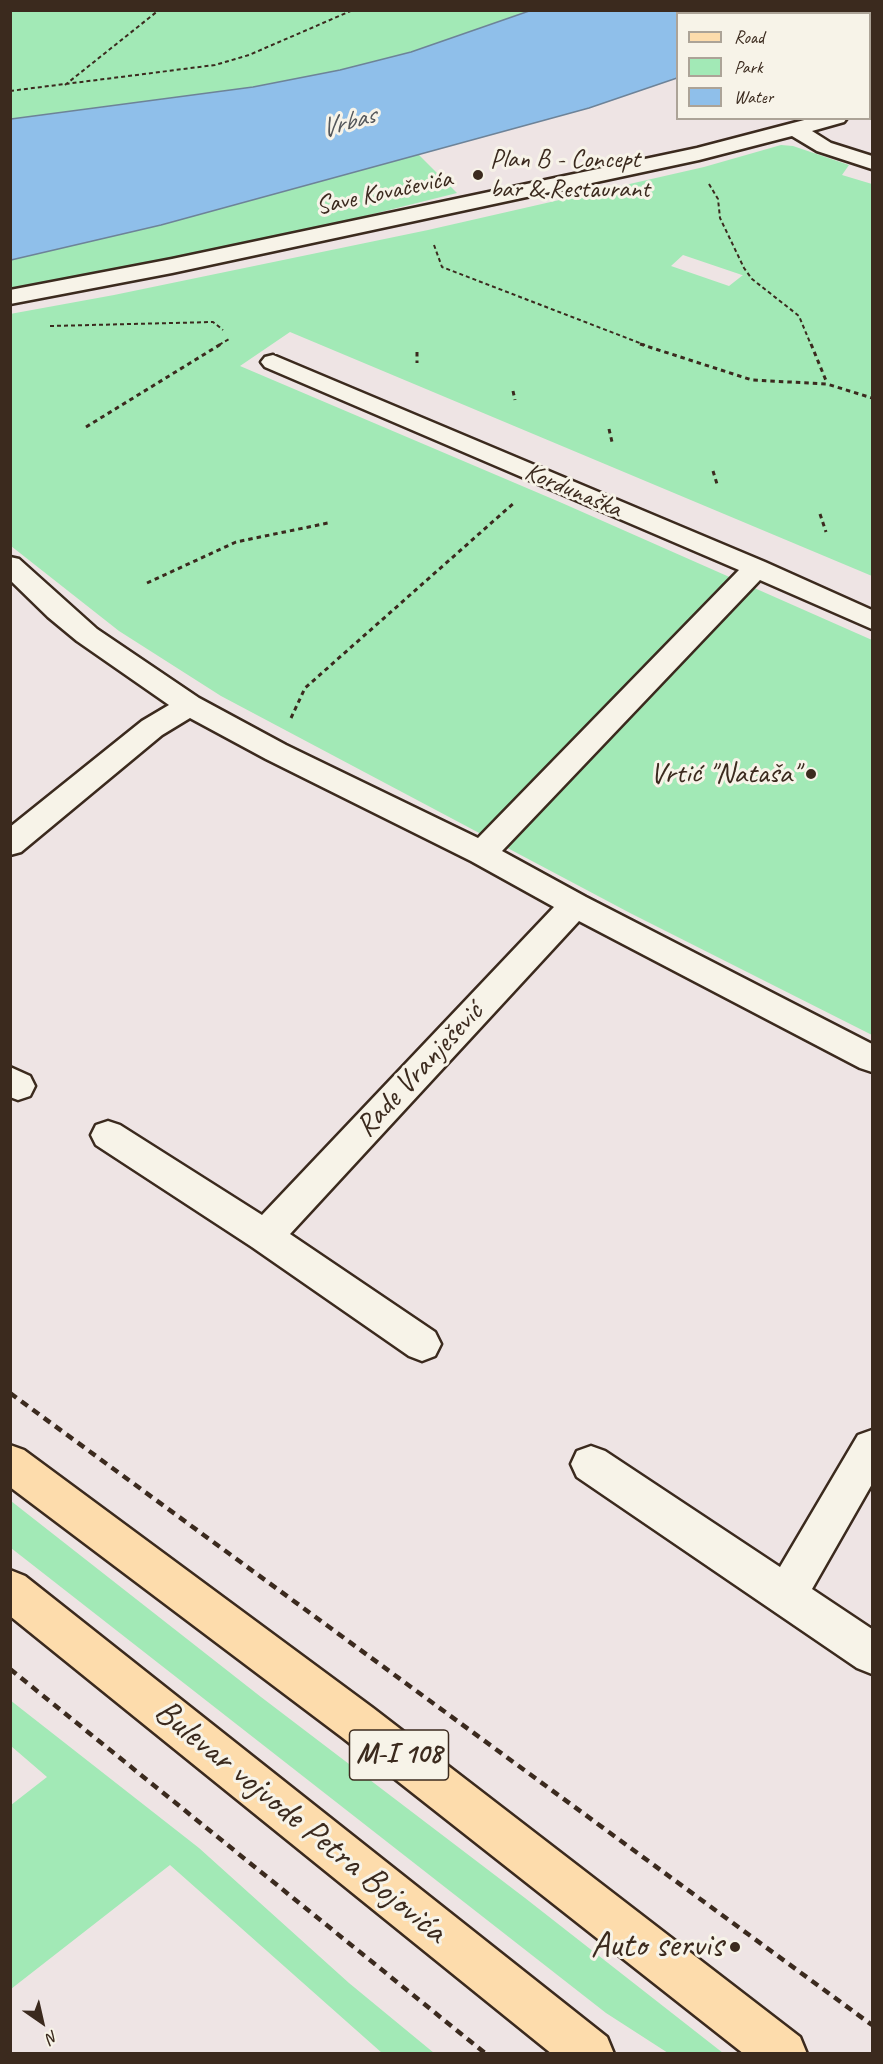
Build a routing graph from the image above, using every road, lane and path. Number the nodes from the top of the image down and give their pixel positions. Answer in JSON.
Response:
{"nodes":[{"id":1,"x":159,"y":10,"type":"edge"},
{"id":2,"x":353,"y":10,"type":"edge"},
{"id":3,"x":64,"y":86,"type":"junction"},
{"id":4,"x":10,"y":91,"type":"edge"},
{"id":5,"x":829,"y":120,"type":"edge"},
{"id":6,"x":795,"y":129,"type":"junction"},
{"id":7,"x":873,"y":163,"type":"edge"},
{"id":8,"x":707,"y":181,"type":"dead end"},
{"id":9,"x":432,"y":239,"type":"dead end"},
{"id":10,"x":10,"y":297,"type":"edge"},
{"id":11,"x":41,"y":326,"type":"dead end"},
{"id":12,"x":223,"y":330,"type":"dead end"},
{"id":13,"x":231,"y":338,"type":"dead end"},
{"id":14,"x":417,"y":352,"type":"dead end"},
{"id":15,"x":273,"y":363,"type":"dead end"},
{"id":16,"x":417,"y":363,"type":"dead end"},
{"id":17,"x":827,"y":384,"type":"junction"},
{"id":18,"x":513,"y":391,"type":"dead end"},
{"id":19,"x":873,"y":398,"type":"edge"},
{"id":20,"x":515,"y":400,"type":"dead end"},
{"id":21,"x":86,"y":427,"type":"dead end"},
{"id":22,"x":609,"y":429,"type":"dead end"},
{"id":23,"x":612,"y":442,"type":"dead end"},
{"id":24,"x":713,"y":471,"type":"dead end"},
{"id":25,"x":541,"y":478,"type":"junction"},
{"id":26,"x":717,"y":484,"type":"dead end"},
{"id":27,"x":820,"y":514,"type":"dead end"},
{"id":28,"x":328,"y":523,"type":"dead end"},
{"id":29,"x":826,"y":532,"type":"dead end"},
{"id":30,"x":10,"y":565,"type":"edge"},
{"id":31,"x":756,"y":568,"type":"junction"},
{"id":32,"x":147,"y":583,"type":"dead end"},
{"id":33,"x":873,"y":620,"type":"edge"},
{"id":34,"x":189,"y":705,"type":"junction"},
{"id":35,"x":276,"y":752,"type":"junction"},
{"id":36,"x":10,"y":844,"type":"edge"},
{"id":37,"x":482,"y":853,"type":"junction"},
{"id":38,"x":575,"y":904,"type":"junction"},
{"id":39,"x":873,"y":1059,"type":"edge"},
{"id":40,"x":108,"y":1135,"type":"dead end"},
{"id":41,"x":265,"y":1236,"type":"junction"},
{"id":42,"x":422,"y":1344,"type":"dead end"},
{"id":43,"x":10,"y":1393,"type":"edge"},
{"id":44,"x":873,"y":1448,"type":"edge"},
{"id":45,"x":10,"y":1464,"type":"edge"},
{"id":46,"x":591,"y":1464,"type":"dead end"},
{"id":47,"x":10,"y":1590,"type":"edge"},
{"id":48,"x":786,"y":1595,"type":"junction"},
{"id":49,"x":873,"y":1653,"type":"edge"},
{"id":50,"x":10,"y":1669,"type":"edge"},
{"id":51,"x":873,"y":2025,"type":"edge"},
{"id":52,"x":486,"y":2054,"type":"edge"},
{"id":53,"x":590,"y":2054,"type":"edge"},
{"id":54,"x":783,"y":2054,"type":"edge"}],
"edges":[{"from":1,"to":3,"type":"path"},
{"from":2,"to":3,"type":"path"},
{"from":3,"to":4,"type":"path"},
{"from":5,"to":6,"type":"street","name":"Save Kovačevića"},
{"from":6,"to":7,"type":"street"},
{"from":6,"to":10,"type":"street","name":"Save Kovačevića"},
{"from":8,"to":17,"type":"path"},
{"from":9,"to":17,"type":"path"},
{"from":11,"to":12,"type":"path"},
{"from":13,"to":21,"type":"path"},
{"from":14,"to":16,"type":"path"},
{"from":15,"to":25,"type":"street","name":"Kordunaška"},
{"from":17,"to":19,"type":"path"},
{"from":18,"to":20,"type":"path"},
{"from":22,"to":23,"type":"path"},
{"from":24,"to":26,"type":"path"},
{"from":25,"to":31,"type":"street","name":"Kordunaška"},
{"from":25,"to":35,"type":"path"},
{"from":27,"to":29,"type":"path"},
{"from":28,"to":32,"type":"path"},
{"from":30,"to":34,"type":"street"},
{"from":31,"to":33,"type":"street","name":"Kordunaška"},
{"from":31,"to":37,"type":"street"},
{"from":34,"to":35,"type":"street"},
{"from":34,"to":36,"type":"street"},
{"from":35,"to":37,"type":"street"},
{"from":37,"to":38,"type":"street"},
{"from":38,"to":39,"type":"street"},
{"from":38,"to":41,"type":"street","name":"Rade Vranješević"},
{"from":40,"to":41,"type":"street"},
{"from":41,"to":42,"type":"street"},
{"from":43,"to":51,"type":"path"},
{"from":44,"to":48,"type":"street"},
{"from":45,"to":54,"type":"main road","number":"M-I 108"},
{"from":46,"to":48,"type":"street"},
{"from":47,"to":53,"type":"main road","name":"Bulevar vojvode Petra Bojovića"},
{"from":48,"to":49,"type":"street"},
{"from":50,"to":52,"type":"path"}]}
